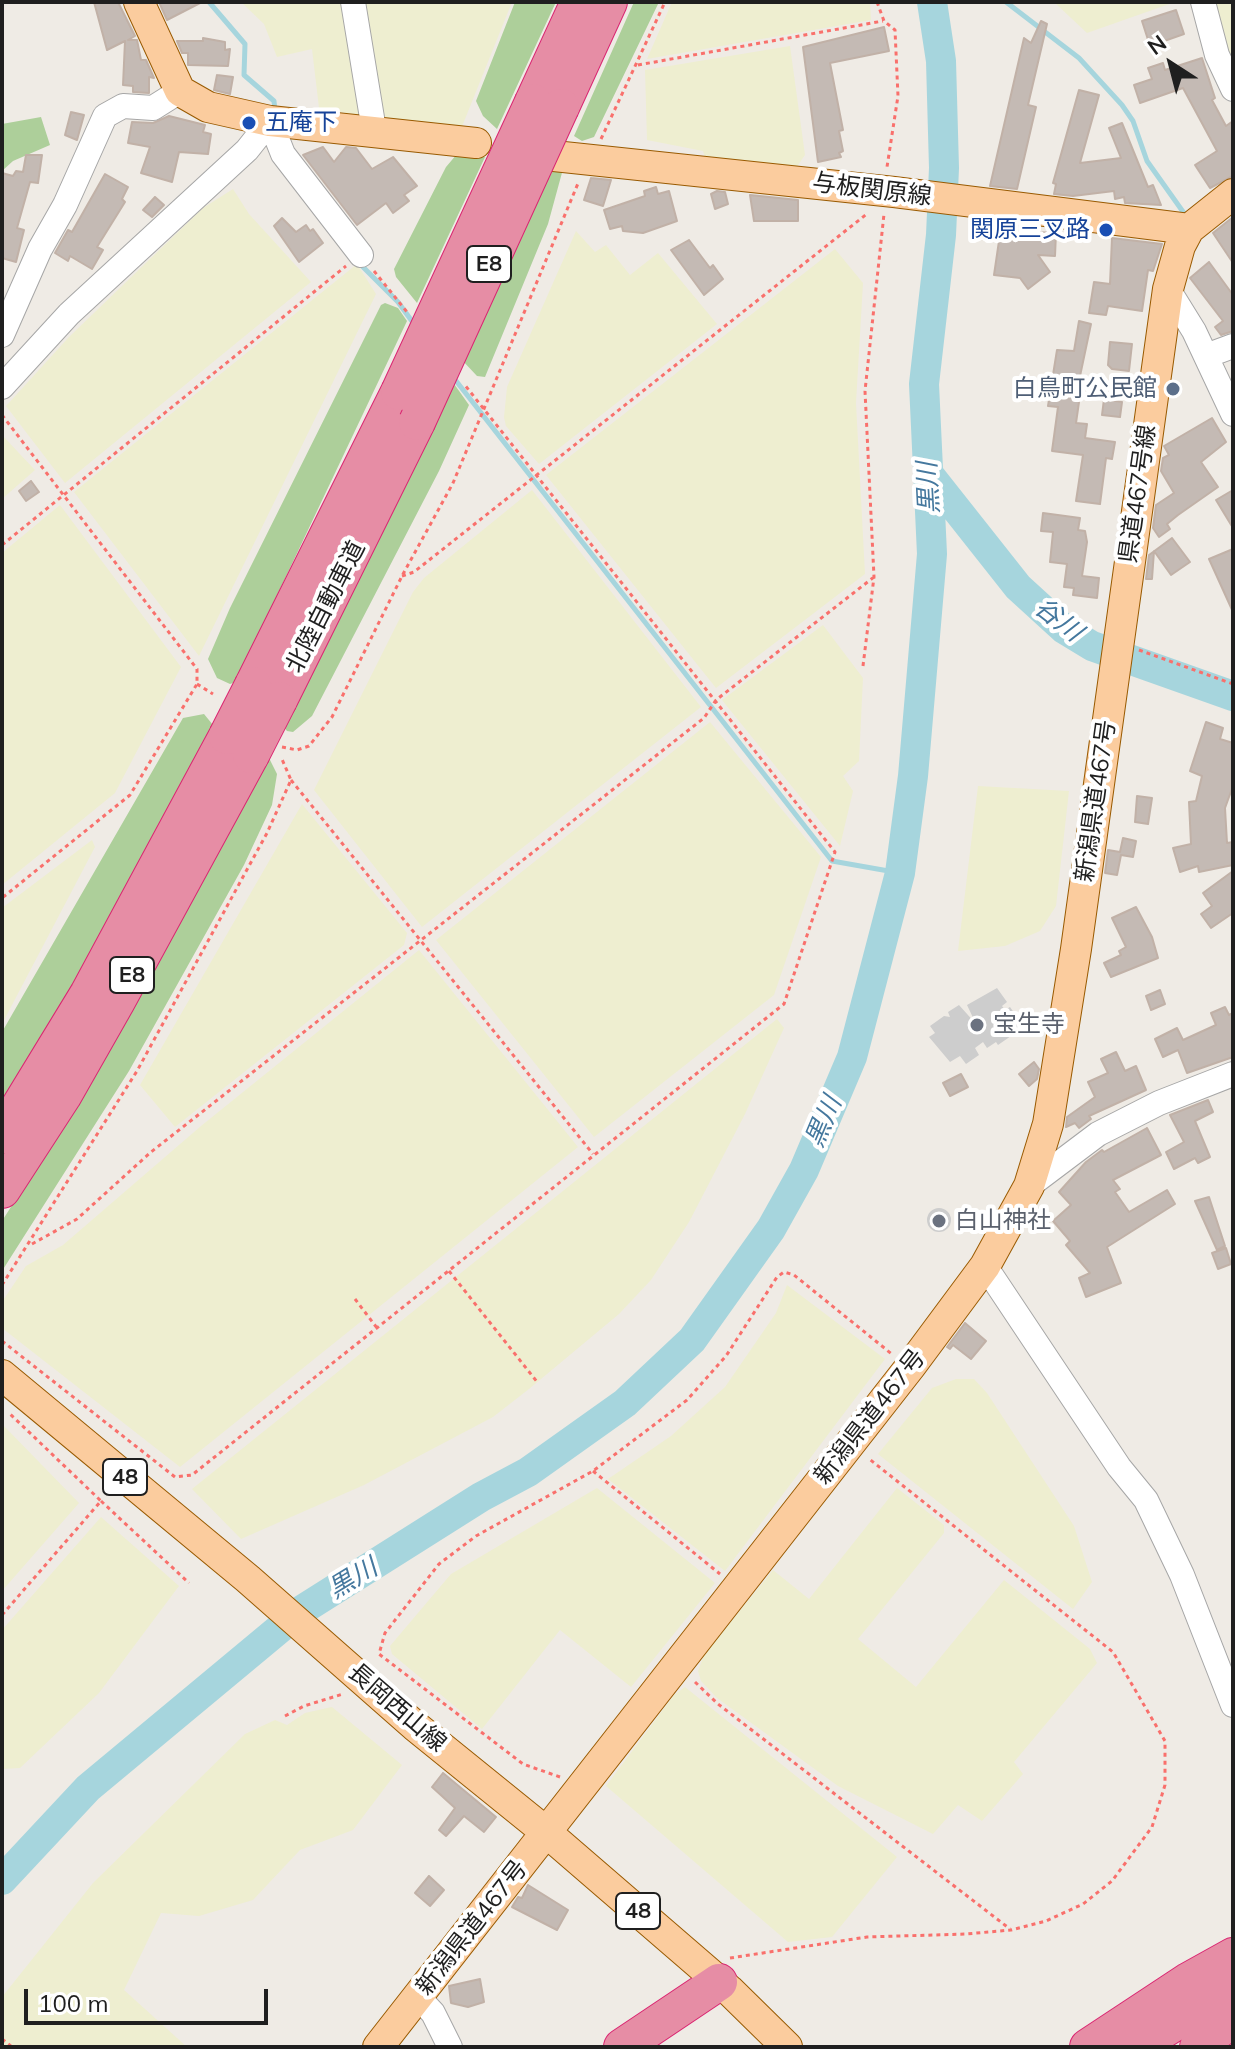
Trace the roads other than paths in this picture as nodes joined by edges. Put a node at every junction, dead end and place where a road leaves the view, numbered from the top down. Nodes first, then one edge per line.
1 (139, 2) edge
2 (353, 2) edge
3 (579, 2) edge
4 (609, 2) edge
5 (1203, 2) edge
6 (1233, 89) edge
7 (180, 91) junction
8 (547, 104) junction
9 (270, 121) junction
10 (374, 130) junction
11 (476, 143) dead end
12 (554, 156) dead end
13 (1233, 194) edge
14 (1189, 229) junction
15 (361, 255) road end
16 (1168, 289) junction
17 (2, 335) edge
18 (1233, 346) edge
19 (1206, 356) junction
20 (2, 387) edge
21 (1233, 414) edge
22 (1114, 675) joint
23 (239, 746) junction
24 (1233, 1074) edge
25 (2, 1135) edge
26 (1029, 1186) junction
27 (2, 1190) edge
28 (985, 1266) junction
29 (2, 1375) edge
30 (1233, 1705) edge
31 (546, 1832) junction
32 (1233, 1956) edge
33 (1188, 1981) junction
34 (720, 1982) junction
35 (1233, 1986) edge
36 (418, 1997) junction
37 (1233, 2018) edge
38 (378, 2047) edge
39 (450, 2047) edge
40 (622, 2047) edge
41 (777, 2047) edge
42 (787, 2047) edge
43 (1070, 2047) edge
44 (1088, 2047) edge
45 (1136, 2047) edge
46 (1198, 2047) edge

1 - 7 main road
2 - 10 street
3 - 8 highway, 北陸自動車道 / E8
4 - 8 highway, 北陸自動車道 / E8
5 - 6 street
7 - 9 main road
7 - 17 street
8 - 23 highway, 北陸自動車道 / E8, bridge
9 - 10 main road
9 - 15 street
9 - 20 street
10 - 11 main road
12 - 14 main road, 与板関原線
13 - 14 main road
14 - 16 main road, 県道467号線
16 - 19 street
16 - 22 main road, 県道467号線
18 - 19 street
19 - 21 street
22 - 26 main road, 新潟県道467号
23 - 25 highway, 北陸自動車道 / E8
23 - 27 highway, 北陸自動車道 / E8
24 - 26 street
26 - 28 main road, 新潟県道467号
28 - 30 street
28 - 31 main road, 新潟県道467号
29 - 31 main road, 長岡西山線 / 48
31 - 34 main road, 長岡西山線 / 48
31 - 36 main road, 新潟県道467号
32 - 33 highway
33 - 43 highway
33 - 44 highway
34 - 40 highway
34 - 41 main road, 48
34 - 42 main road, 長岡西山線 / 48
35 - 45 highway
36 - 38 main road, 新潟県道467号
36 - 39 street
37 - 46 highway

